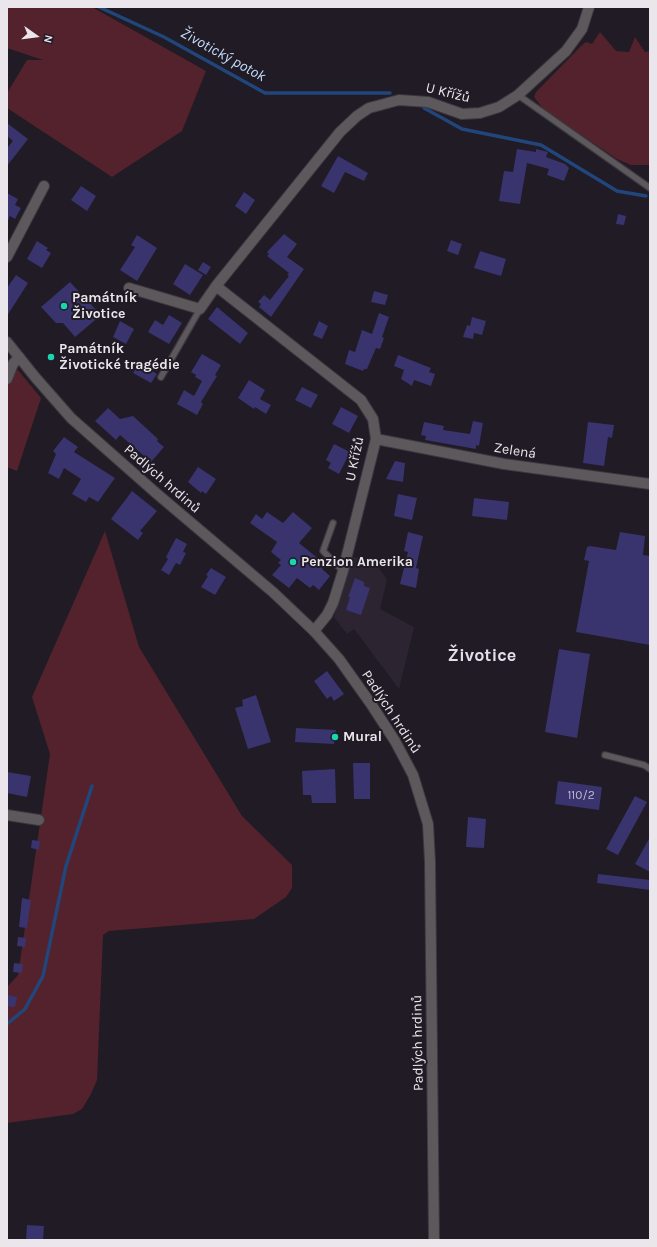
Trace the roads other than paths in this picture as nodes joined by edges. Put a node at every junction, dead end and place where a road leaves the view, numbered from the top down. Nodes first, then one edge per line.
1 (589, 7) edge
2 (518, 95) junction
3 (44, 186) dead end
4 (650, 188) edge
5 (7, 257) edge
6 (216, 286) junction
7 (129, 288) dead end
8 (200, 309) junction
9 (7, 342) edge
10 (19, 357) junction
11 (161, 377) dead end
12 (7, 379) edge
13 (376, 439) junction
14 (650, 484) edge
15 (333, 523) dead end
16 (342, 571) junction
17 (314, 631) junction
18 (605, 755) dead end
19 (650, 769) edge
20 (7, 815) edge
21 (39, 820) dead end
22 (434, 1240) edge

1 - 2 street, U Křížů
2 - 4 lane
2 - 6 street, U Křížů
3 - 5 street
6 - 8 street, U Křížů
6 - 13 street, U Křížů
7 - 8 street
8 - 11 lane
9 - 10 street, Padlých hrdinů
10 - 12 street
10 - 17 street, Padlých hrdinů
13 - 14 street, Zelená
13 - 16 street, U Křížů
15 - 16 lane
16 - 17 street, U Křížů
17 - 22 street, Padlých hrdinů
18 - 19 lane
20 - 21 street

